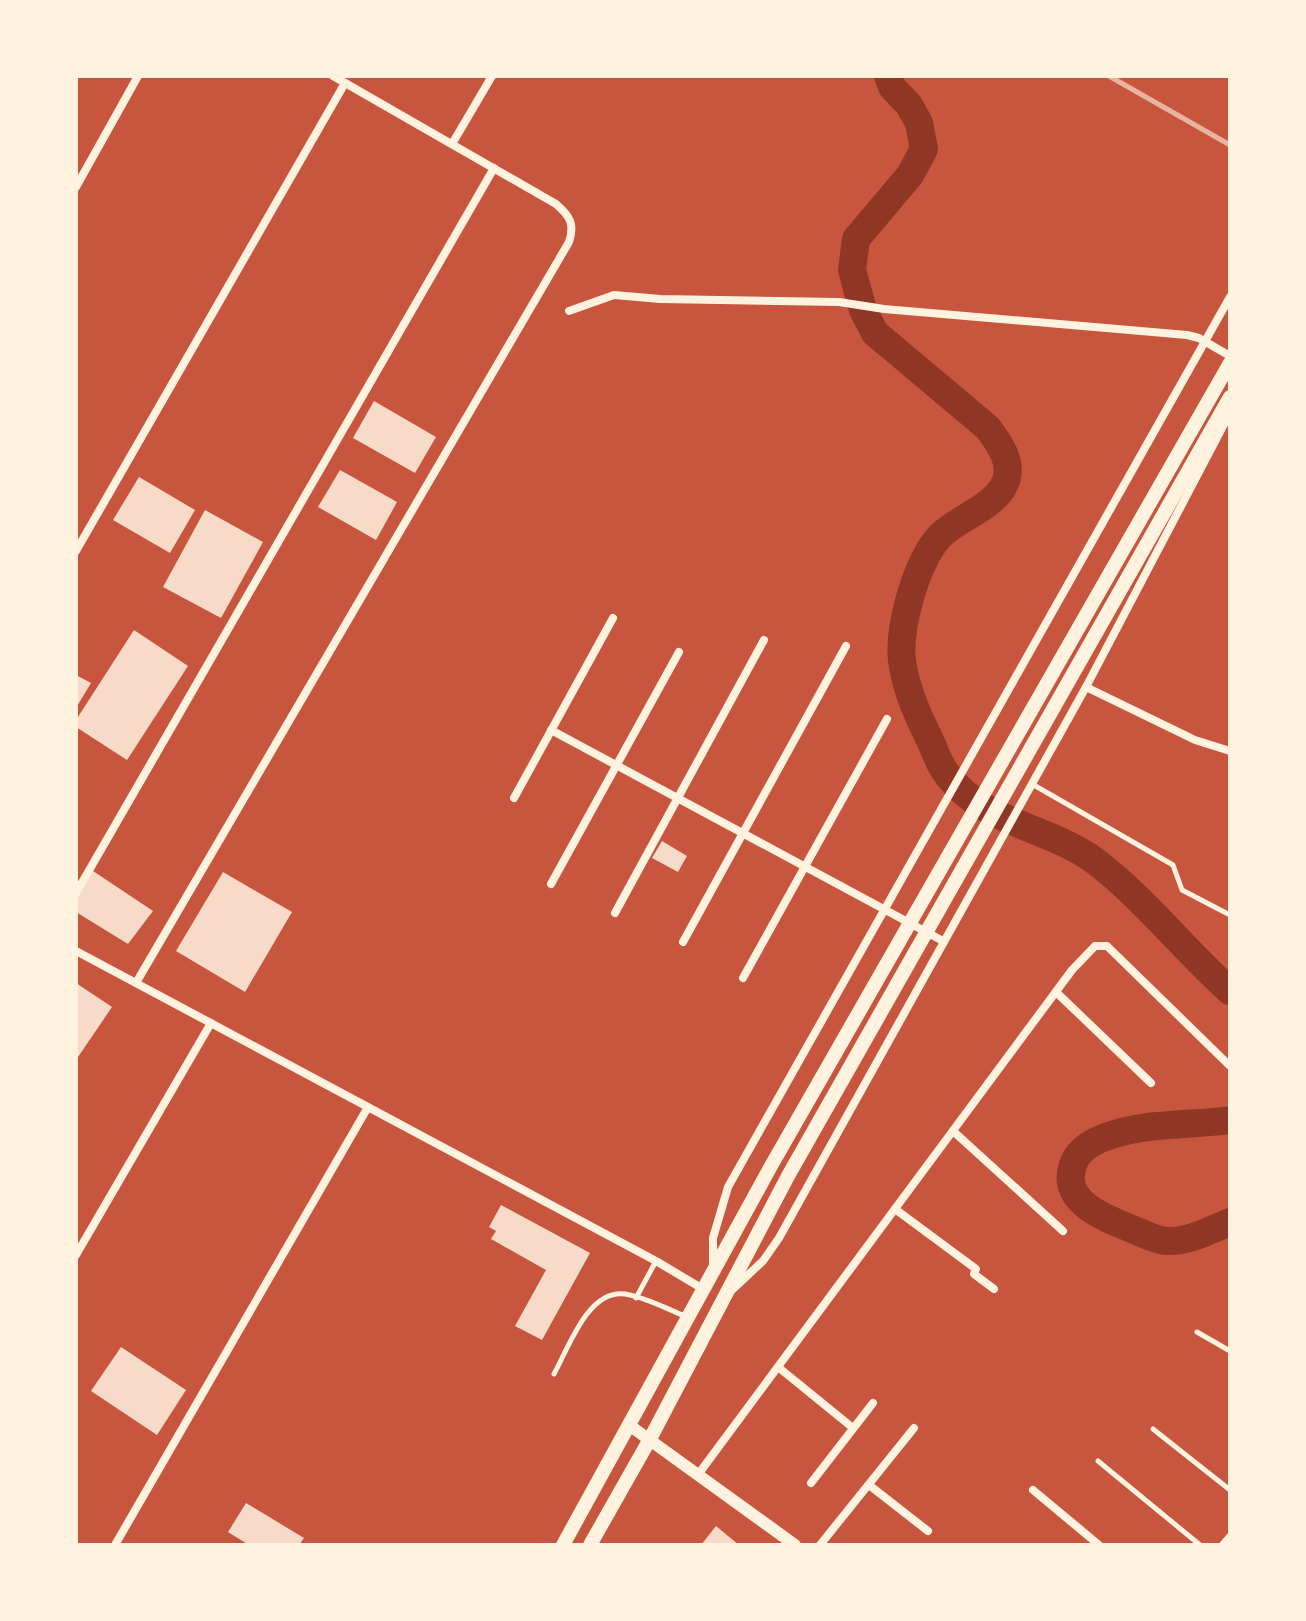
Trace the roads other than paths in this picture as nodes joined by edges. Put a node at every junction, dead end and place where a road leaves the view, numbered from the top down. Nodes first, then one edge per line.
1 (138, 76) edge
2 (333, 76) edge
3 (492, 76) edge
4 (345, 83) junction
5 (452, 144) junction
6 (494, 168) junction
7 (76, 187) edge
8 (1230, 297) edge
9 (569, 311) dead end
10 (1205, 342) junction
11 (1230, 356) edge
12 (1230, 363) edge
13 (1230, 397) edge
14 (1230, 413) edge
15 (76, 551) edge
16 (613, 618) dead end
17 (764, 640) dead end
18 (846, 646) dead end
19 (679, 652) dead end
20 (1086, 687) junction
21 (887, 719) dead end
22 (551, 730) junction
23 (1230, 751) edge
24 (616, 765) junction
25 (1029, 787) junction
26 (514, 798) dead end
27 (679, 799) junction
28 (743, 834) junction
29 (805, 867) junction
30 (551, 884) dead end
31 (76, 893) edge
32 (884, 910) junction
33 (615, 913) dead end
34 (1230, 915) edge
35 (943, 941) junction
36 (683, 942) dead end
37 (76, 951) edge
38 (743, 978) dead end
39 (136, 983) junction
40 (1056, 992) junction
41 (211, 1023) junction
42 (1230, 1066) edge
43 (1151, 1083) dead end
44 (368, 1107) junction
45 (953, 1131) junction
46 (895, 1209) junction
47 (1063, 1231) dead end
48 (76, 1255) edge
49 (656, 1261) junction
50 (713, 1273) junction
51 (703, 1289) junction
52 (994, 1289) dead end
53 (636, 1298) junction
54 (723, 1298) junction
55 (688, 1317) junction
56 (1197, 1332) dead end
57 (1230, 1351) edge
58 (778, 1367) junction
59 (554, 1374) dead end
60 (873, 1403) dead end
61 (629, 1425) junction
62 (853, 1428) junction
63 (914, 1428) dead end
64 (1153, 1429) dead end
65 (650, 1439) junction
66 (1098, 1461) dead end
67 (697, 1476) junction
68 (811, 1483) dead end
69 (869, 1485) junction
70 (1033, 1490) dead end
71 (1230, 1490) edge
72 (928, 1531) dead end
73 (1230, 1537) edge
74 (115, 1545) edge
75 (563, 1545) edge
76 (590, 1545) edge
77 (795, 1545) edge
78 (820, 1545) edge
79 (1099, 1545) edge
80 (1200, 1545) edge
81 (1223, 1545) edge

1 - 7 street
2 - 4 street
3 - 5 street
4 - 5 street
4 - 15 street
5 - 6 street
6 - 31 street
6 - 39 street
8 - 10 street
9 - 10 street
10 - 11 street
10 - 32 street
12 - 50 main road
13 - 54 main road
14 - 20 street
16 - 22 street
17 - 27 street
18 - 28 street
19 - 24 street
20 - 23 street
20 - 25 street
21 - 29 street
22 - 24 street
22 - 26 street
24 - 27 street
24 - 30 street
25 - 34 lane
25 - 35 street
27 - 28 street
27 - 33 street
28 - 29 street
28 - 36 street
29 - 32 street
29 - 38 street
32 - 35 street
32 - 50 street
35 - 54 street
37 - 39 street
39 - 41 street
40 - 42 street
40 - 43 street
40 - 45 street
41 - 44 street
41 - 48 street
44 - 49 street
44 - 74 street
45 - 46 street
45 - 47 street
46 - 52 street
46 - 58 street
49 - 51 street
49 - 53 lane
50 - 51 main road
51 - 55 main road
53 - 55 lane
53 - 59 lane
54 - 65 main road
55 - 61 main road
56 - 57 lane
58 - 62 street
58 - 67 street
60 - 62 street
61 - 65 street
61 - 75 main road
62 - 68 street
63 - 69 street
64 - 71 lane
65 - 67 street
65 - 76 main road
66 - 80 lane
67 - 77 street
69 - 72 street
69 - 78 street
70 - 79 street
73 - 81 street

